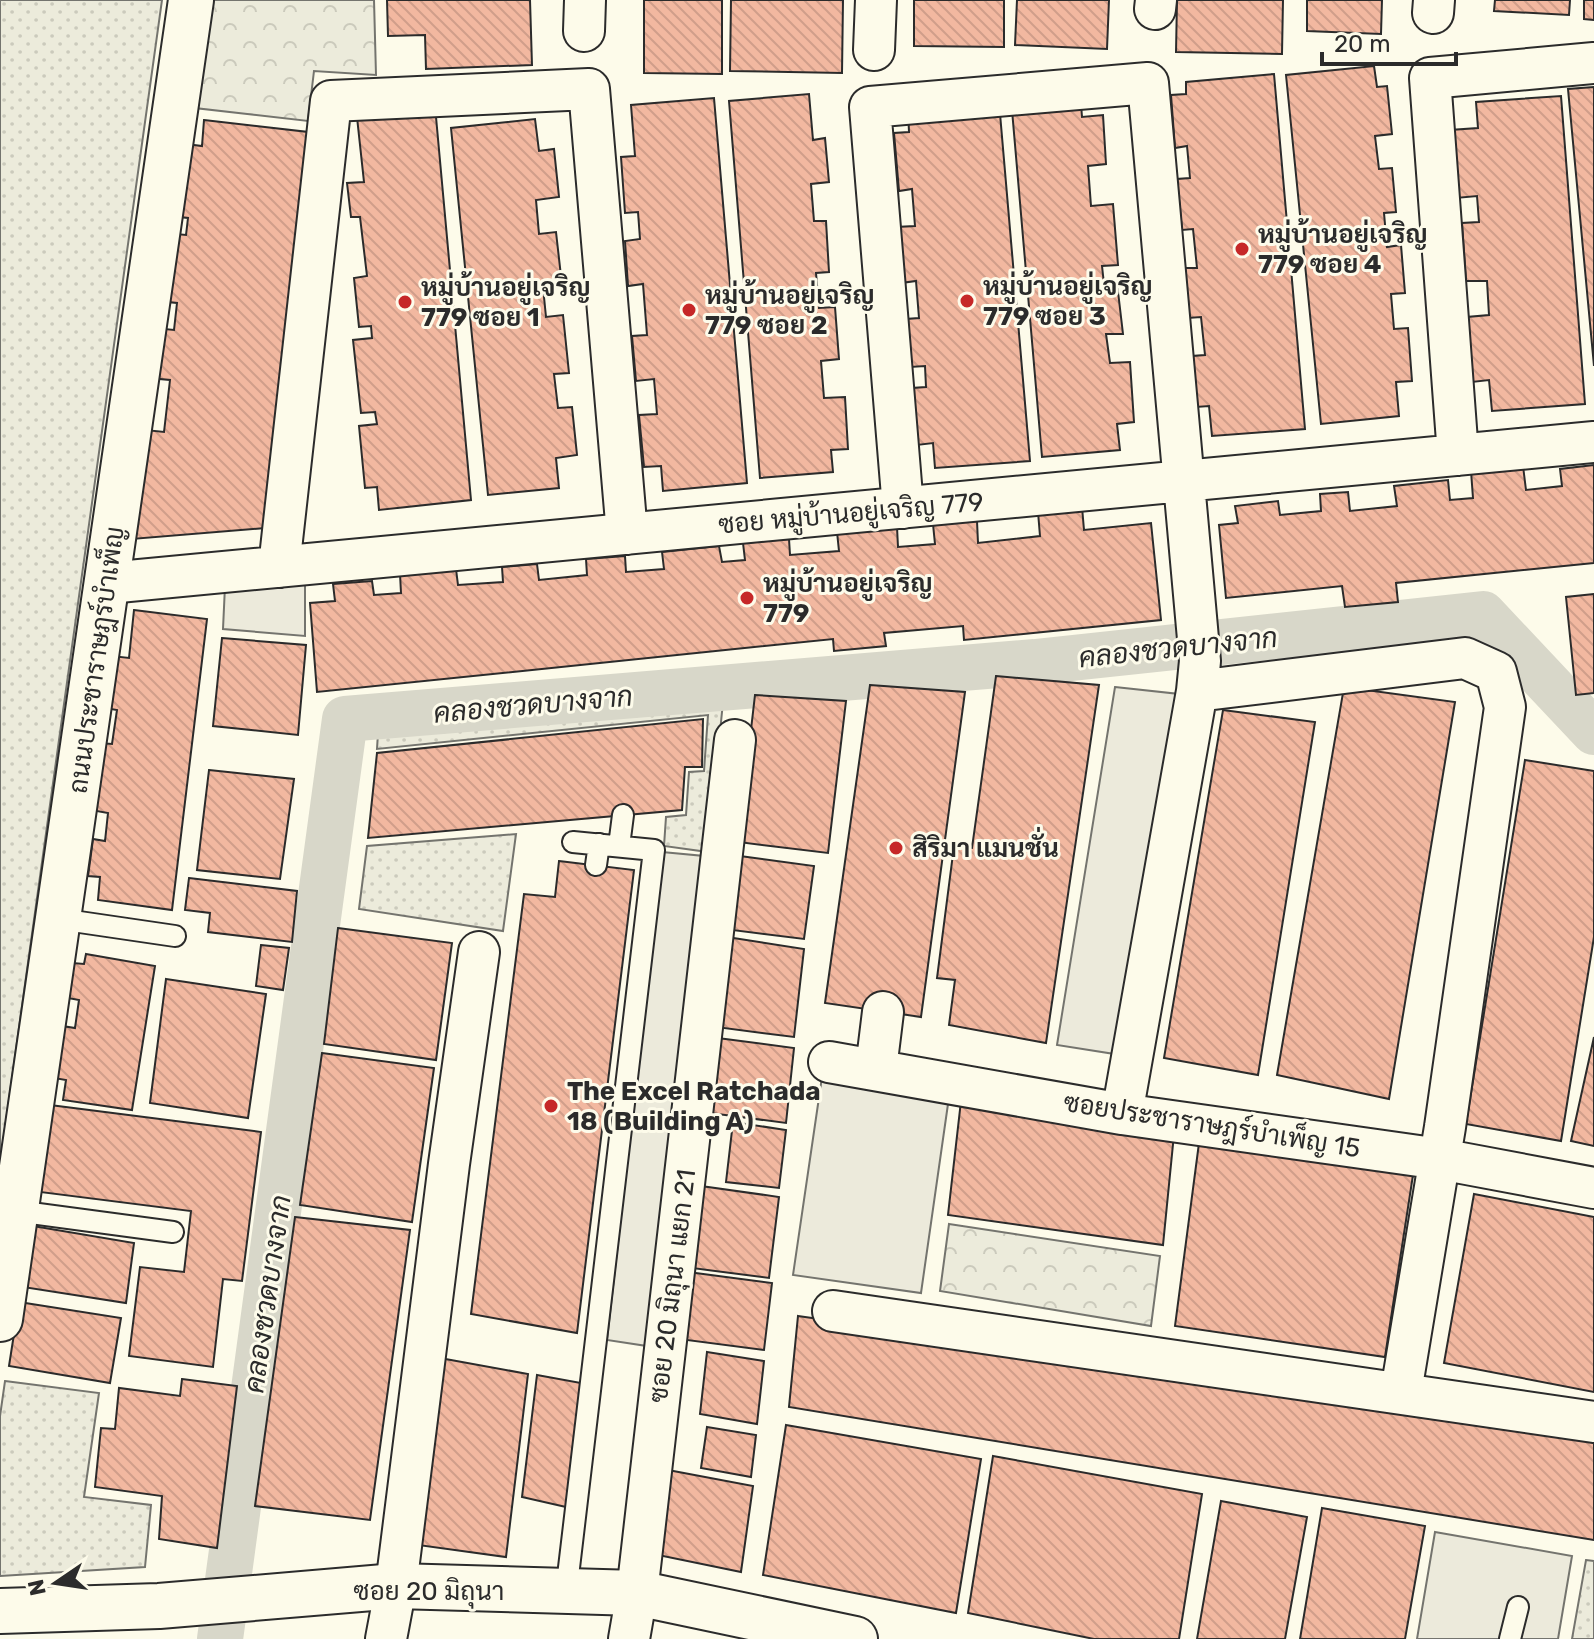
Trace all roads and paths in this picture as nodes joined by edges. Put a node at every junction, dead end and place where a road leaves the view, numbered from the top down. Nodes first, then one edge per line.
1 (191, 0) edge
2 (876, 0) edge
3 (874, 50) dead end
4 (1594, 63) edge
5 (1594, 442) edge
6 (1458, 455) junction
7 (1184, 481) junction
8 (903, 508) junction
9 (627, 534) junction
10 (279, 567) junction
11 (108, 583) junction
12 (1198, 661) junction
13 (735, 740) dead end
14 (623, 815) dead end
15 (573, 842) dead end
16 (609, 845) junction
17 (596, 865) dead end
18 (59, 919) junction
19 (175, 936) dead end
20 (479, 952) dead end
21 (883, 1012) dead end
22 (829, 1062) dead end
23 (876, 1069) junction
24 (1122, 1114) junction
25 (1440, 1159) junction
26 (1594, 1188) edge
27 (16, 1211) junction
28 (173, 1232) dead end
29 (833, 1311) dead end
30 (0, 1319) edge
31 (1401, 1392) junction
32 (1594, 1422) edge
33 (396, 1586) junction
34 (566, 1593) junction
35 (637, 1593) junction
36 (1518, 1607) dead end
37 (0, 1611) edge
38 (386, 1639) edge
39 (629, 1639) edge
40 (855, 1639) edge
41 (1510, 1639) edge

1 - 11 street, ถนนประชาราษฎร์บำเพ็ญ
2 - 3 street
4 - 6 street
5 - 6 street, ซอย หมู่บ้านอยู่เจริญ 779
6 - 7 street, ซอย หมู่บ้านอยู่เจริญ 779
7 - 8 street, ซอย หมู่บ้านอยู่เจริญ 779
7 - 8 street
7 - 12 street
8 - 9 street, ซอย หมู่บ้านอยู่เจริญ 779
9 - 10 street, ซอย หมู่บ้านอยู่เจริญ 779
9 - 10 street
10 - 11 street, ซอย หมู่บ้านอยู่เจริญ 779
11 - 18 street, ถนนประชาราษฎร์บำเพ็ญ
12 - 24 street
12 - 25 street
13 - 35 street, ซอย 20 มิถุนา แยก 21
14 - 16 lane
15 - 16 lane
16 - 17 lane
16 - 34 lane
18 - 19 lane
18 - 27 street, ถนนประชาราษฎร์บำเพ็ญ
20 - 33 street
21 - 23 street
22 - 23 street, ซอยประชาราษฎร์บำเพ็ญ 15
23 - 24 street, ซอยประชาราษฎร์บำเพ็ญ 15
24 - 25 street, ซอยประชาราษฎร์บำเพ็ญ 15
25 - 26 street, ซอยประชาราษฎร์บำเพ็ญ 15
25 - 31 street
27 - 28 lane
27 - 30 street, ถนนประชาราษฎร์บำเพ็ญ
29 - 31 street
31 - 32 street
33 - 34 street, ซอย 20 มิถุนา
33 - 37 street, ซอย 20 มิถุนา
33 - 38 street
34 - 35 street, ซอย 20 มิถุนา
35 - 39 street, ซอย 20 มิถุนา แยก 21
35 - 40 street, ซอย 20 มิถุนา
36 - 41 lane

